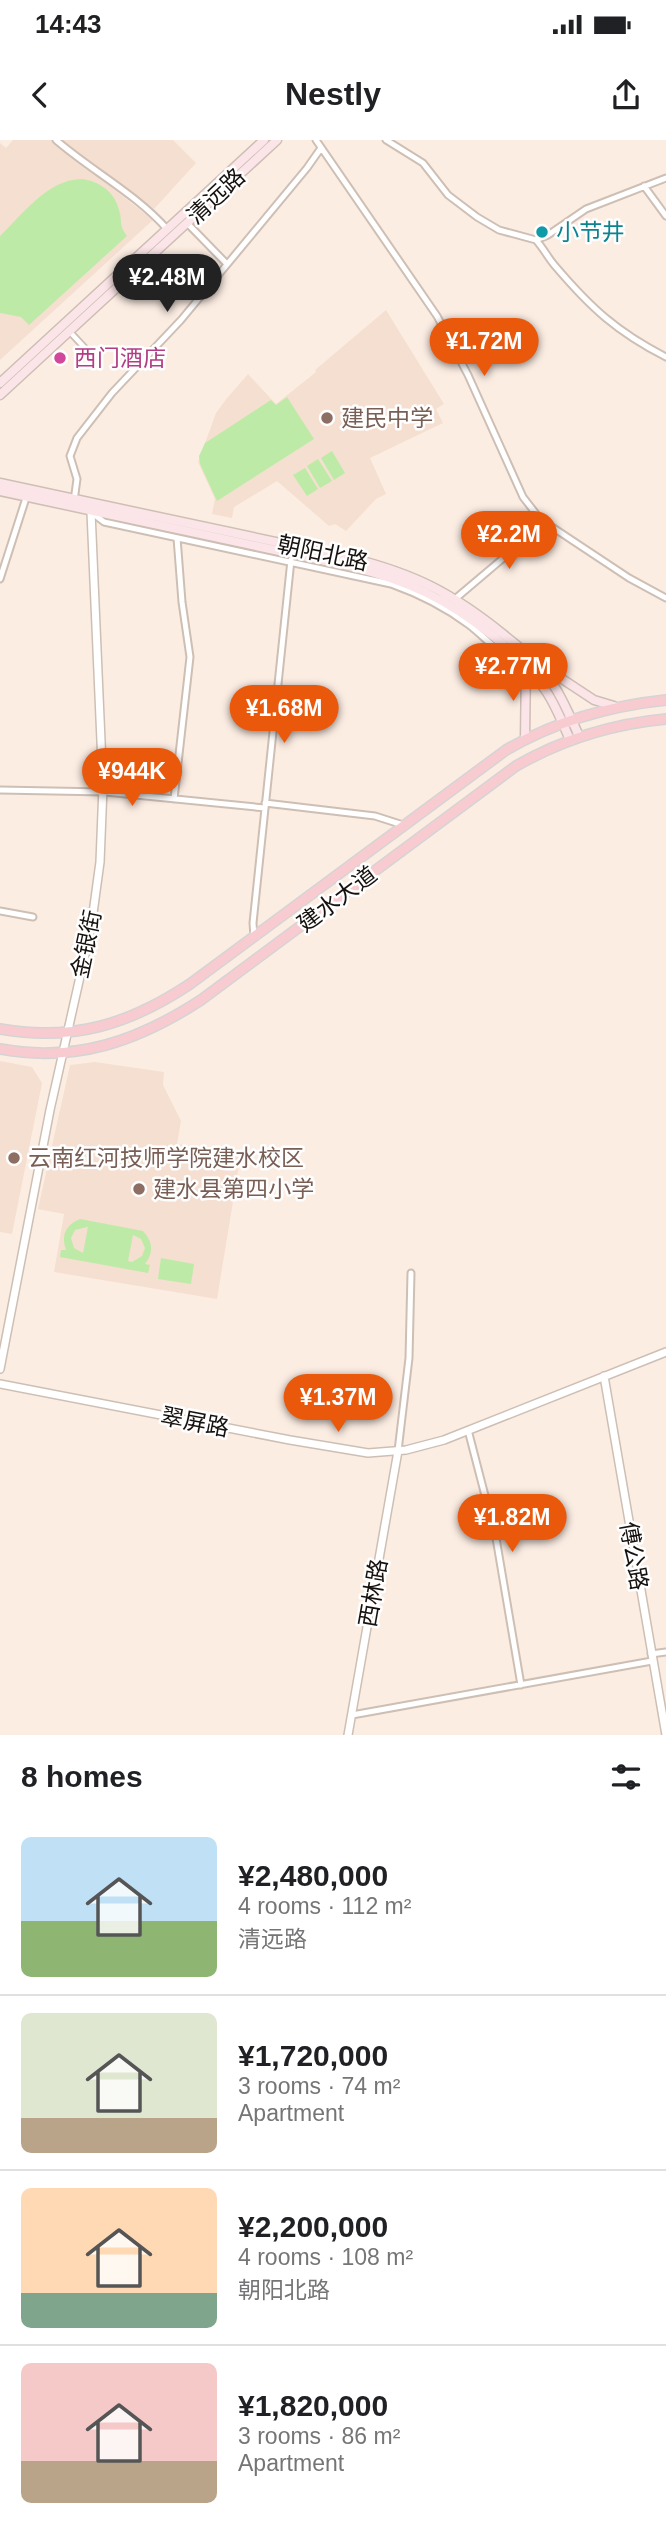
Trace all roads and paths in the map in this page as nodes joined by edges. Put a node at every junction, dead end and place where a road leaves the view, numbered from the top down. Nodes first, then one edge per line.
1 (57, 140) edge
2 (264, 140) edge
3 (277, 140) edge
4 (316, 140) edge
5 (386, 140) edge
6 (321, 148) junction
7 (666, 177) edge
8 (644, 186) junction
9 (666, 216) edge
10 (187, 223) junction
11 (167, 229) junction
12 (536, 240) junction
13 (226, 263) junction
14 (69, 331) junction
15 (84, 347) dead end
16 (666, 357) edge
17 (0, 383) edge
18 (0, 395) edge
19 (0, 483) edge
20 (0, 491) edge
21 (26, 498) junction
22 (74, 500) junction
23 (91, 512) junction
24 (546, 522) junction
25 (177, 538) junction
26 (291, 558) junction
27 (0, 579) edge
28 (456, 598) junction
29 (666, 598) edge
30 (537, 662) junction
31 (526, 666) junction
32 (666, 700) edge
33 (614, 706) junction
34 (666, 719) edge
35 (567, 721) junction
36 (575, 738) junction
37 (526, 739) junction
38 (0, 790) edge
39 (103, 792) junction
40 (174, 799) junction
41 (265, 806) junction
42 (403, 825) junction
43 (0, 911) edge
44 (33, 917) dead end
45 (254, 937) junction
46 (0, 1029) edge
47 (67, 1033) junction
48 (0, 1049) edge
49 (63, 1053) junction
50 (411, 1273) dead end
51 (666, 1352) edge
52 (0, 1369) edge
53 (604, 1376) junction
54 (0, 1384) edge
55 (468, 1430) junction
56 (398, 1451) junction
57 (666, 1652) edge
58 (652, 1657) junction
59 (521, 1685) junction
60 (352, 1715) junction
61 (348, 1735) edge
62 (666, 1735) edge

1 - 11 street
2 - 11 main road, 清远路
3 - 10 main road, 清远路
4 - 6 street
5 - 12 street
6 - 13 street
6 - 24 street
7 - 8 street
8 - 9 street
8 - 12 street
10 - 13 street
10 - 14 main road, 清远路
11 - 17 main road, 清远路
12 - 16 street
13 - 22 street
14 - 15 street
14 - 18 main road, 清远路
19 - 22 main road, 朝阳北路
20 - 21 main road, 朝阳北路
21 - 23 main road, 朝阳北路
21 - 27 street
22 - 28 main road, 朝阳北路
23 - 25 street
23 - 26 main road, 朝阳北路
23 - 39 street, 金银街
24 - 28 street
24 - 29 street
25 - 26 street
25 - 40 street
26 - 31 main road, 朝阳北路
26 - 41 street
28 - 30 main road, 朝阳北路
30 - 33 main road
30 - 35 main road, 朝阳北路
31 - 35 main road, 朝阳北路
31 - 37 main road
32 - 33 main road, 建水大道
33 - 35 main road, 建水大道
34 - 36 main road, 建水大道
35 - 36 main road, 朝阳北路
35 - 37 main road, 建水大道
36 - 49 main road, 建水大道
37 - 42 main road, 建水大道
38 - 39 street
39 - 40 street
39 - 47 street, 金银街
40 - 41 street
41 - 42 street
41 - 45 street
42 - 45 main road, 建水大道
43 - 44 street
45 - 47 main road, 建水大道
46 - 47 main road, 建水大道
47 - 49 street, 金银街
48 - 49 main road, 建水大道
49 - 52 street, 金银街
50 - 56 street
51 - 53 street, 翠屏路
53 - 55 street, 翠屏路
53 - 58 street, 傅公路
54 - 56 street, 翠屏路
55 - 56 street, 翠屏路
55 - 59 street
56 - 60 street, 西林路
57 - 58 street
58 - 59 street
58 - 62 street, 傅公路
59 - 60 street
60 - 61 street, 西林路

